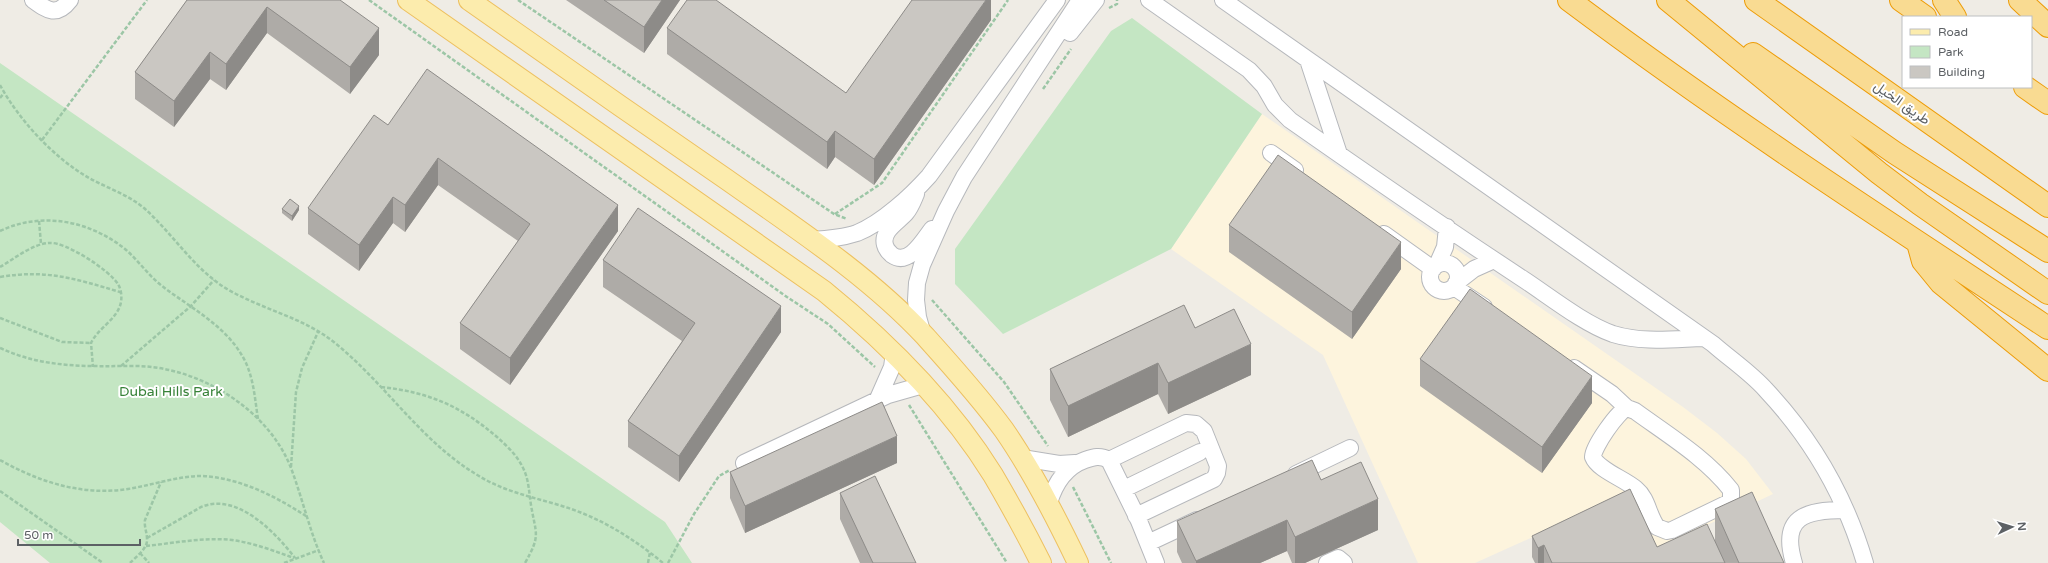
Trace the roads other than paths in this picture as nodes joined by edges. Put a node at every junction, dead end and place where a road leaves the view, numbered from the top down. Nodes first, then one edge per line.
1 (33, 0) edge
2 (70, 0) edge
3 (408, 0) edge
4 (469, 0) edge
5 (1057, 0) edge
6 (1080, 0) edge
7 (1096, 0) edge
8 (1149, 0) edge
9 (1223, 0) edge
10 (1569, 0) edge
11 (1756, 0) edge
12 (1901, 0) edge
13 (1944, 0) edge
14 (2020, 0) edge
15 (2039, 0) edge
16 (1671, 3) edge
17 (2048, 6) edge
18 (1924, 16) edge
19 (1954, 16) edge
20 (2048, 26) edge
21 (1308, 60) junction
22 (1037, 66) junction
23 (2026, 88) edge
24 (2048, 103) edge
25 (1271, 152) dead end
26 (1339, 154) junction
27 (1310, 180) edge
28 (917, 190) junction
29 (2048, 206) edge
30 (946, 211) junction
31 (1375, 227) edge
32 (1447, 227) junction
33 (811, 240) junction
34 (1918, 243) junction
35 (2048, 251) edge
36 (1494, 260) junction
37 (1435, 267) junction
38 (1455, 285) junction
39 (2048, 293) edge
40 (1493, 314) edge
41 (2048, 328) edge
42 (924, 335) junction
43 (1703, 338) junction
44 (894, 353) junction
45 (1560, 358) edge
46 (2048, 370) edge
47 (923, 385) junction
48 (877, 401) junction
49 (1627, 408) junction
50 (1350, 448) dead end
51 (1200, 452) dead end
52 (1022, 458) junction
53 (1109, 460) junction
54 (744, 463) road end
55 (1070, 468) junction
56 (1285, 479) edge
57 (1124, 489) junction
58 (1049, 504) junction
59 (1845, 510) junction
60 (1213, 513) edge
61 (1136, 516) junction
62 (1148, 543) junction
63 (1041, 563) edge
64 (1078, 563) edge
65 (1156, 563) edge
66 (1326, 563) edge
67 (1344, 563) edge
68 (1794, 563) edge
69 (1864, 563) edge

1 - 2 street
3 - 44 main road
4 - 33 main road
5 - 28 street
6 - 22 street
7 - 22 street
8 - 26 street
9 - 21 street
10 - 34 highway
11 - 29 highway, طريق الخيل
12 - 18 highway
13 - 19 highway
14 - 20 highway
15 - 17 highway
16 - 35 highway
16 - 39 highway
21 - 26 street
21 - 43 street
22 - 30 street
23 - 24 highway
25 - 27 street
26 - 32 street
28 - 30 street
28 - 33 street
30 - 42 street
31 - 37 street
32 - 36 street
32 - 37 street
33 - 42 main road
34 - 41 highway
34 - 46 highway
36 - 38 street
36 - 43 street
37 - 38 street
37 - 38 street
38 - 40 street
42 - 52 main road
43 - 59 street
44 - 47 main road
44 - 48 street
45 - 49 street
47 - 48 street
47 - 63 main road
48 - 54 street
49 - 49 street
50 - 56 street
51 - 57 street
52 - 55 street
52 - 58 main road
53 - 55 street
53 - 57 street
53 - 61 street
55 - 58 street
57 - 61 street
58 - 64 main road
59 - 68 street
59 - 69 street
60 - 62 street
61 - 62 street
62 - 65 street
66 - 67 street

